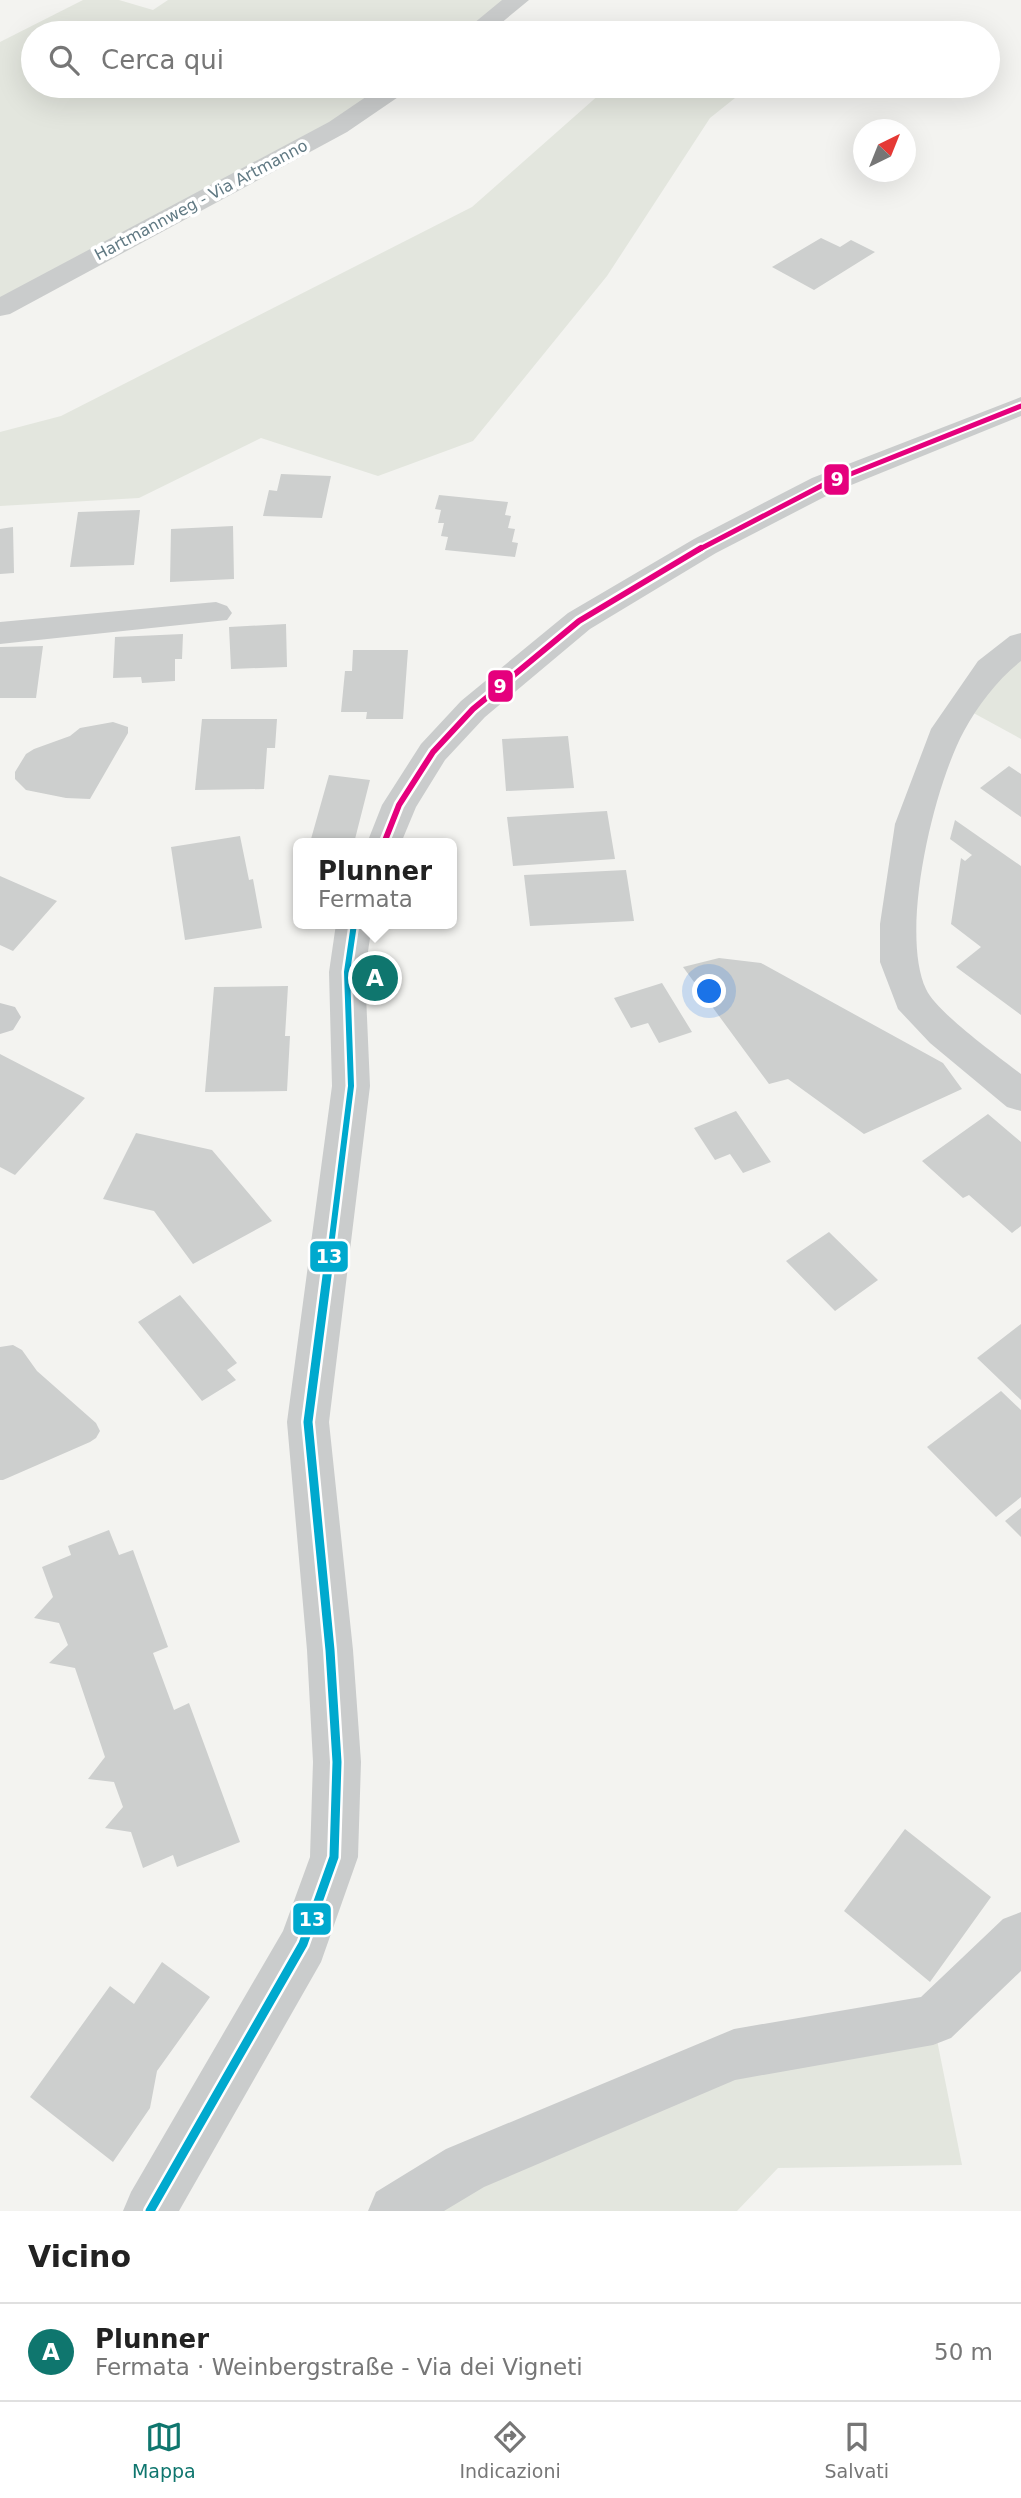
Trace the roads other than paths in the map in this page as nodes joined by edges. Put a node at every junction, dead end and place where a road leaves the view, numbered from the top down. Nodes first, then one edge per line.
1 (517, 0) edge
2 (490, 21) edge
3 (380, 98) edge
4 (0, 308) edge
5 (1021, 406) edge
6 (216, 613) dead end
7 (0, 633) edge
8 (1021, 644) edge
9 (386, 838) edge
10 (353, 929) edge
11 (1021, 1096) edge
12 (1021, 1937) edge
13 (150, 2211) edge
14 (395, 2211) edge

1 - 2 street
3 - 4 street, Hartmannweg - Via Artmanno
5 - 9 street
6 - 7 street
8 - 11 street
10 - 13 street
12 - 14 street

